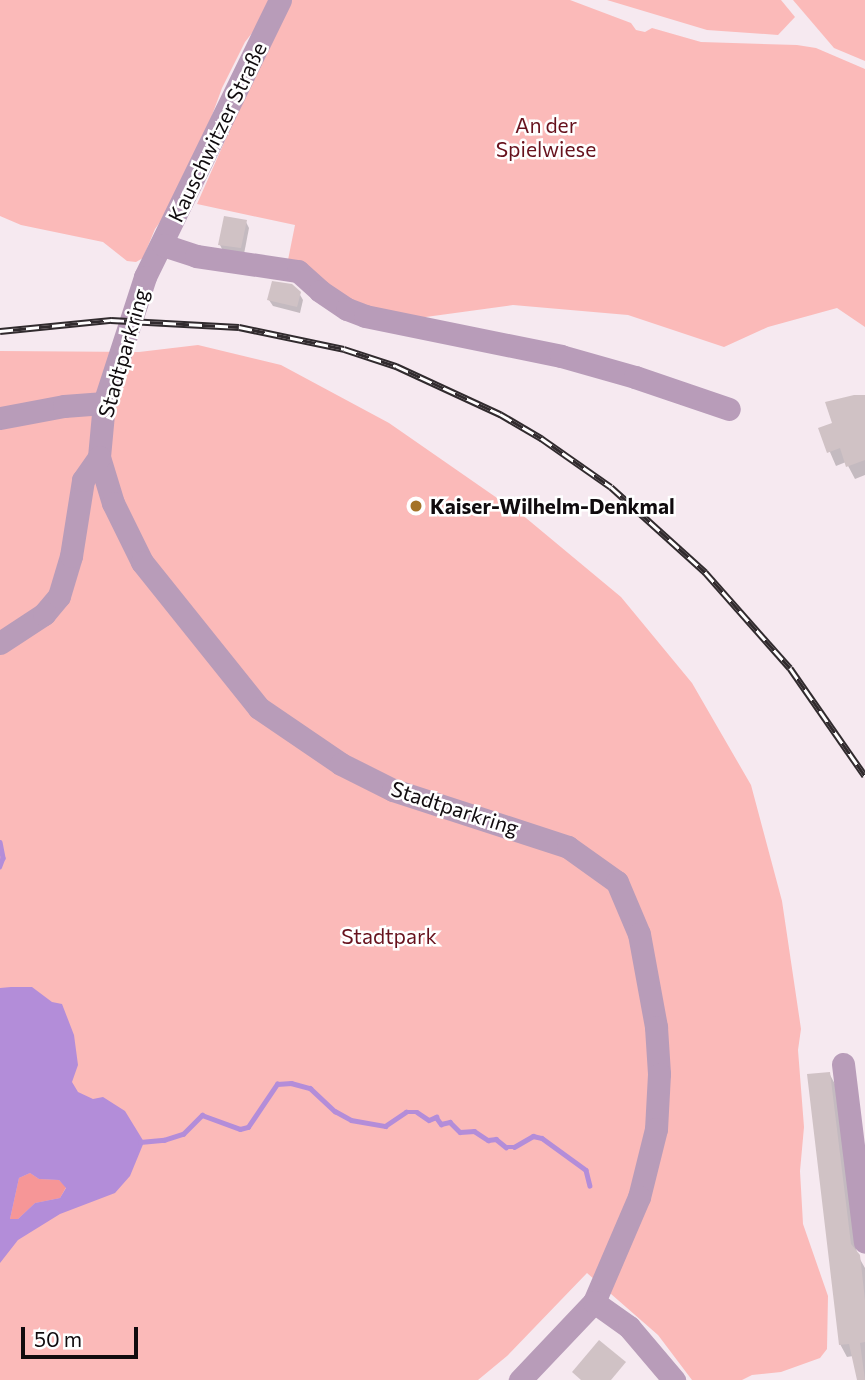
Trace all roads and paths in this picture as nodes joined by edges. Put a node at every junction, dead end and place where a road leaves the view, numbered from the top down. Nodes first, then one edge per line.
1 (280, 0) edge
2 (158, 254) junction
3 (104, 403) junction
4 (729, 409) dead end
5 (0, 418) edge
6 (99, 457) junction
7 (0, 643) edge
8 (843, 1064) dead end
9 (865, 1242) edge
10 (594, 1302) junction
11 (520, 1380) edge
12 (674, 1380) edge

1 - 2 street, Kauschwitzer Straße
2 - 3 street, Stadtparkring
2 - 4 street
3 - 5 street
3 - 6 street, Stadtparkring
6 - 7 street
6 - 10 street, Stadtparkring
8 - 9 street
10 - 11 street, Stadtparkring
10 - 12 street

